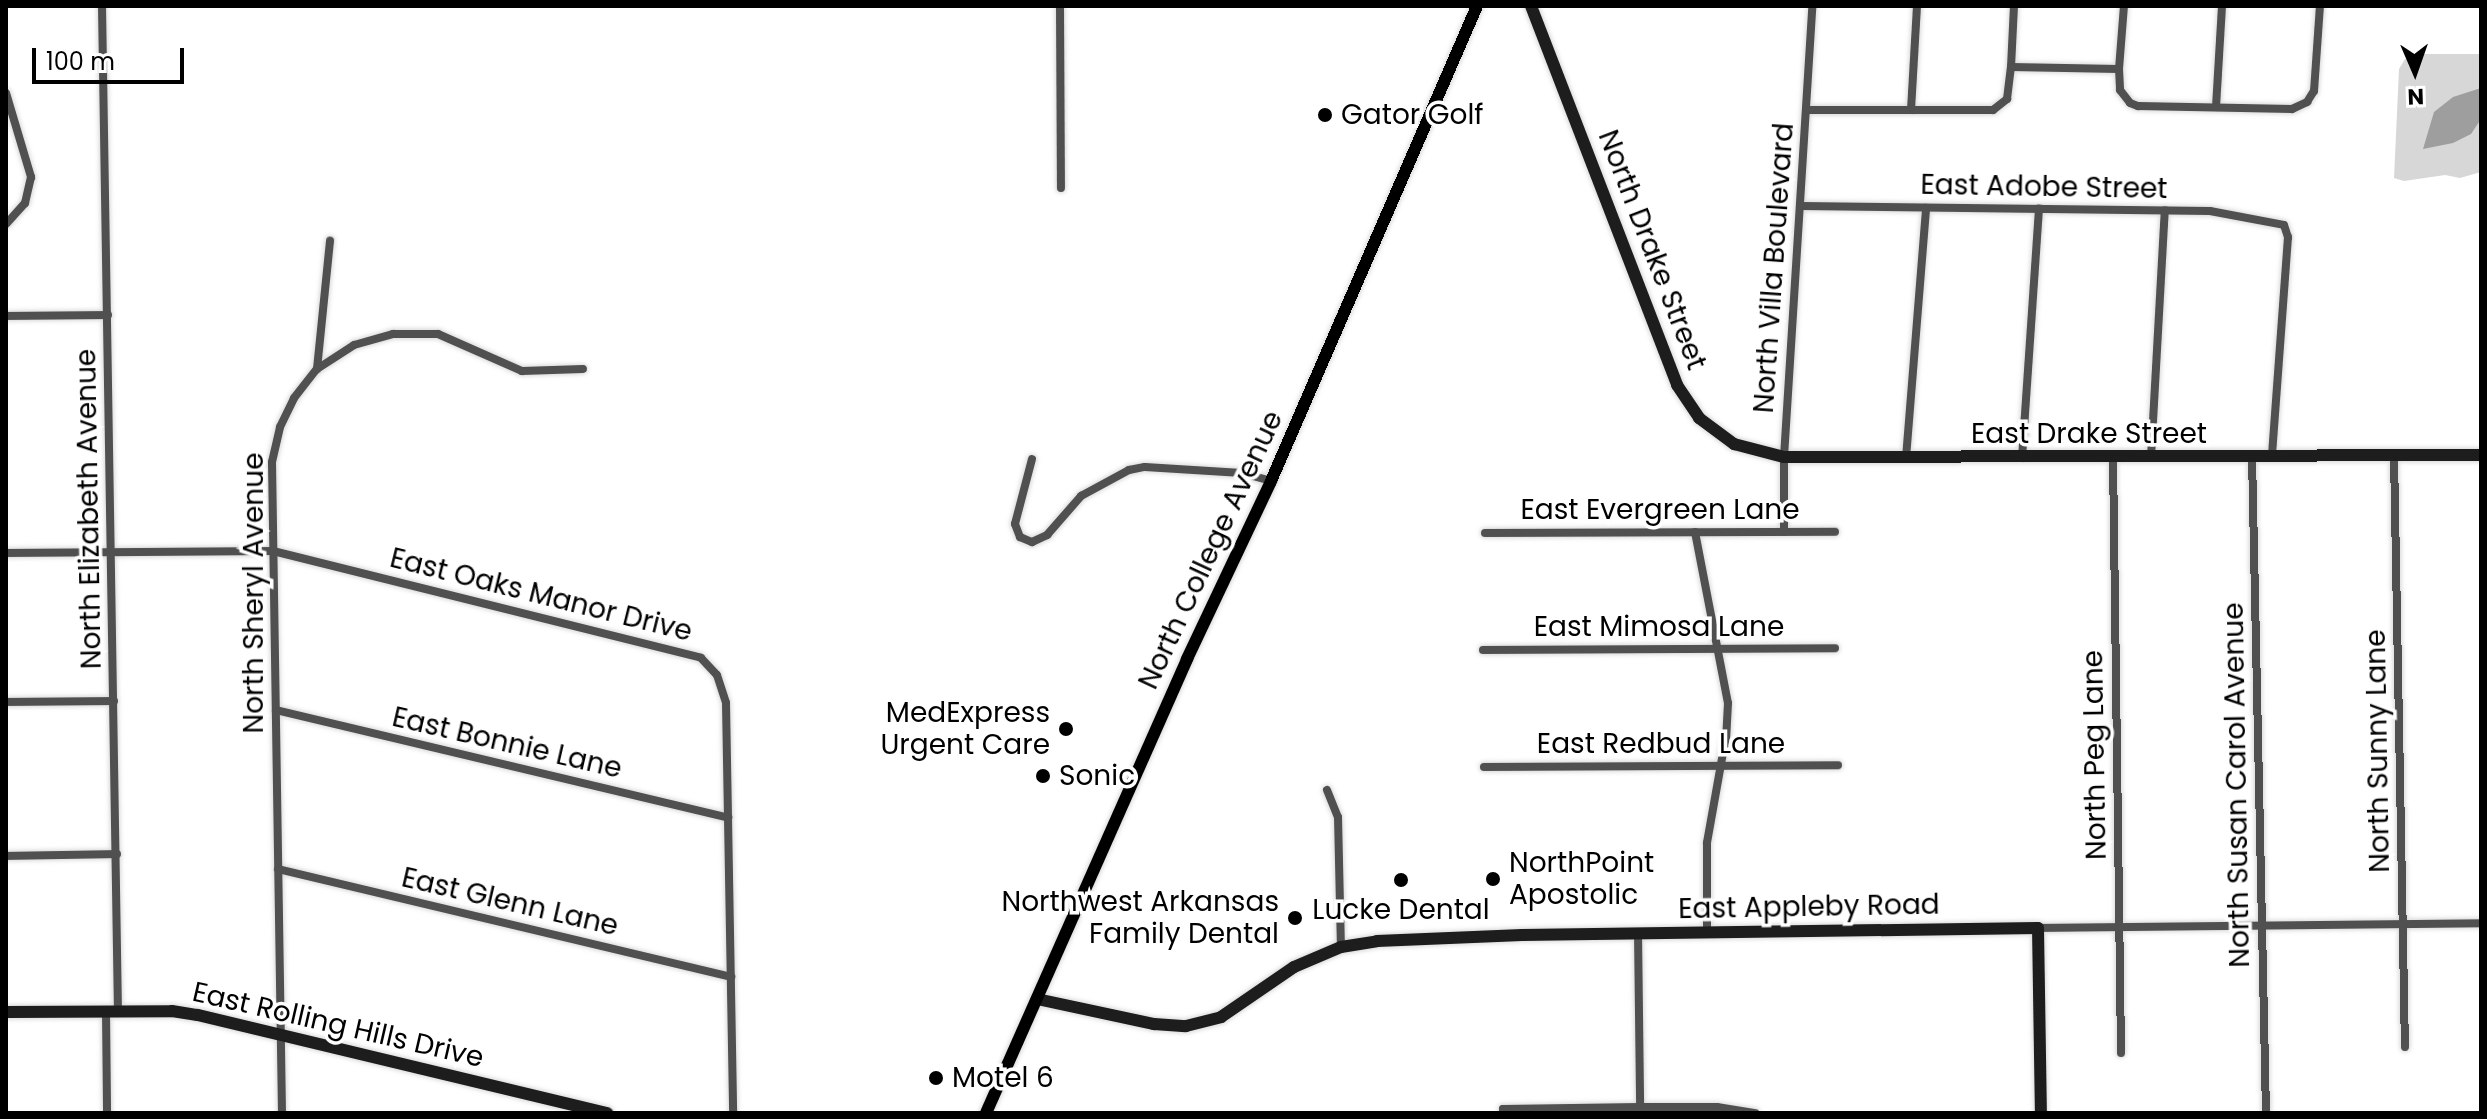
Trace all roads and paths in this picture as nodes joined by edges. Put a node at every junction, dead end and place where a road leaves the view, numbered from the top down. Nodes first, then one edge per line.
1 (102, 6) edge
2 (1060, 6) edge
3 (1477, 6) edge
4 (1531, 6) edge
5 (1812, 6) edge
6 (1917, 6) edge
7 (2014, 6) edge
8 (2124, 6) edge
9 (2222, 6) edge
10 (2320, 6) edge
11 (2011, 67) junction
12 (2119, 69) junction
13 (6, 93) edge
14 (2216, 107) junction
15 (1807, 110) junction
16 (1911, 110) junction
17 (1061, 188) dead end
18 (1801, 206) junction
19 (1926, 208) junction
20 (2039, 209) junction
21 (2165, 210) junction
22 (6, 224) edge
23 (330, 241) dead end
24 (108, 315) junction
25 (6, 316) edge
26 (317, 369) junction
27 (583, 369) dead end
28 (2394, 455) junction
29 (2481, 455) edge
30 (2252, 456) junction
31 (2272, 456) junction
32 (1784, 457) junction
33 (2113, 457) junction
34 (2151, 457) junction
35 (2022, 458) junction
36 (1032, 459) dead end
37 (1906, 459) junction
38 (1271, 481) junction
39 (1695, 532) junction
40 (1784, 532) junction
41 (1835, 532) dead end
42 (1485, 533) dead end
43 (273, 551) junction
44 (111, 552) junction
45 (6, 553) edge
46 (1835, 648) dead end
47 (1719, 649) junction
48 (1483, 650) dead end
49 (114, 701) junction
50 (6, 702) edge
51 (276, 710) junction
52 (1720, 765) junction
53 (1838, 765) dead end
54 (1484, 767) dead end
55 (1327, 790) dead end
56 (728, 818) junction
57 (117, 854) junction
58 (6, 856) edge
59 (278, 869) junction
60 (2481, 923) edge
61 (2403, 924) junction
62 (2262, 926) junction
63 (2119, 927) junction
64 (2038, 928) junction
65 (1638, 932) junction
66 (1707, 932) junction
67 (1341, 947) junction
68 (731, 977) junction
69 (1037, 999) junction
70 (112, 1011) junction
71 (6, 1012) edge
72 (281, 1034) junction
73 (2405, 1047) dead end
74 (2121, 1053) dead end
75 (1640, 1107) junction
76 (1503, 1111) edge
77 (107, 1113) edge
78 (282, 1113) edge
79 (607, 1113) edge
80 (733, 1113) edge
81 (986, 1113) edge
82 (1756, 1113) edge
83 (2041, 1113) edge
84 (2266, 1113) edge

1 - 24 street, North Elizabeth Avenue
2 - 17 street
3 - 38 main road, North College Avenue
4 - 32 street, North Drake Street
5 - 15 street, North Villa Boulevard
6 - 16 street
7 - 11 street
8 - 12 street
9 - 14 street
10 - 14 street
11 - 12 street
11 - 16 street
12 - 14 street
13 - 22 street
15 - 16 street
15 - 18 street, North Villa Boulevard
18 - 19 street, East Adobe Street
18 - 32 street, North Villa Boulevard
19 - 20 street, East Adobe Street
19 - 37 street
20 - 21 street, East Adobe Street
20 - 35 street
21 - 31 street, East Adobe Street
21 - 34 street
23 - 26 street
24 - 25 street
24 - 44 street, North Elizabeth Avenue
26 - 27 street, North Sheryl Avenue
26 - 43 street, North Sheryl Avenue
28 - 29 street, East Drake Street
28 - 31 street, East Drake Street
28 - 61 street, North Sunny Lane
30 - 31 street, East Drake Street
30 - 34 street, East Drake Street
30 - 62 street, North Susan Carol Avenue
32 - 37 street, East Drake Street
32 - 40 street, North Villa Boulevard
33 - 34 street, East Drake Street
33 - 35 street, East Drake Street
33 - 63 street, North Peg Lane
35 - 37 street, East Drake Street
36 - 38 street
38 - 69 main road, North College Avenue
39 - 40 street, East Evergreen Lane
39 - 42 street, East Evergreen Lane
39 - 47 street
40 - 41 street, East Evergreen Lane
43 - 44 street, East Oaks Manor Drive
43 - 51 street, North Sheryl Avenue
43 - 56 street, East Oaks Manor Drive
44 - 45 street, East Oaks Manor Drive
44 - 49 street, North Elizabeth Avenue
46 - 47 street, East Mimosa Lane
47 - 48 street, East Mimosa Lane
47 - 52 street
49 - 50 street
49 - 57 street, North Elizabeth Avenue
51 - 56 street, East Bonnie Lane
51 - 59 street, North Sheryl Avenue
52 - 53 street, East Redbud Lane
52 - 54 street, East Redbud Lane
52 - 66 street
55 - 67 street
56 - 68 street, East Oaks Manor Drive
57 - 58 street
57 - 70 street, North Elizabeth Avenue
59 - 68 street, East Glenn Lane
59 - 72 street, North Sheryl Avenue
60 - 61 street
61 - 62 street
61 - 73 street, North Sunny Lane
62 - 63 street
62 - 84 street, North Susan Carol Avenue
63 - 64 street
63 - 74 street, North Peg Lane
64 - 66 street, East Appleby Road
64 - 83 street
65 - 66 street, East Appleby Road
65 - 67 street, East Appleby Road
65 - 75 street
67 - 69 street, East Appleby Road
68 - 80 street, East Oaks Manor Drive
69 - 81 main road, North College Avenue
70 - 71 street, East Rolling Hills Drive
70 - 72 street, East Rolling Hills Drive
70 - 77 street, North Elizabeth Avenue
72 - 78 street, North Sheryl Avenue
72 - 79 street, East Rolling Hills Drive
75 - 76 street
75 - 82 street

